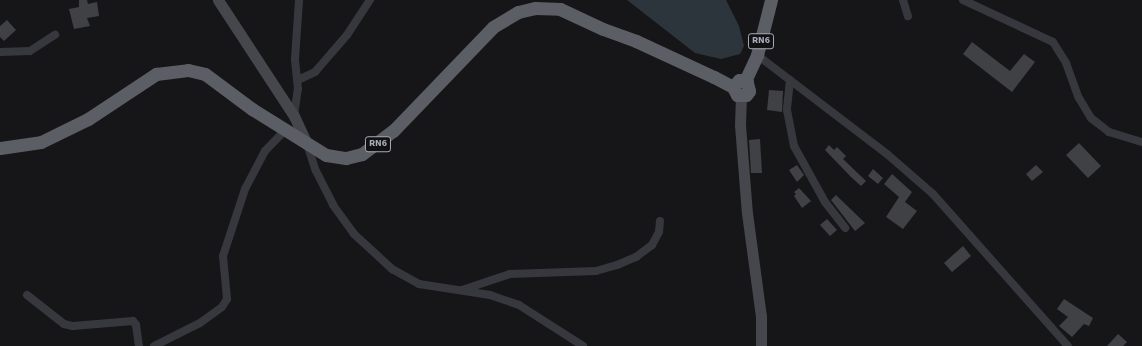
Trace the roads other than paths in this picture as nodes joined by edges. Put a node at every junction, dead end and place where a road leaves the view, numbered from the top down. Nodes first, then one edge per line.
1 (218, 0) edge
2 (299, 0) edge
3 (370, 0) edge
4 (771, 0) edge
5 (903, 0) edge
6 (963, 0) edge
7 (908, 16) dead end
8 (55, 35) dead end
9 (0, 52) edge
10 (757, 55) junction
11 (298, 80) junction
12 (790, 80) junction
13 (737, 91) junction
14 (294, 116) junction
15 (285, 130) junction
16 (1142, 142) edge
17 (307, 144) junction
18 (0, 148) edge
19 (660, 221) dead end
20 (845, 228) dead end
21 (461, 290) junction
22 (27, 295) dead end
23 (139, 346) edge
24 (154, 346) edge
25 (583, 346) edge
26 (761, 346) edge
27 (1068, 346) edge

1 - 14 main road
2 - 11 street
3 - 11 street
4 - 10 highway, RN6
5 - 7 street
6 - 16 street
8 - 9 street
10 - 12 street
10 - 13 highway, RN6
11 - 14 street
12 - 20 street
12 - 27 street
13 - 17 highway, RN6
13 - 26 main road
14 - 17 main road
15 - 17 highway, RN6
15 - 18 highway, RN6
15 - 24 street
17 - 21 street
19 - 21 street
21 - 25 street
22 - 23 street

